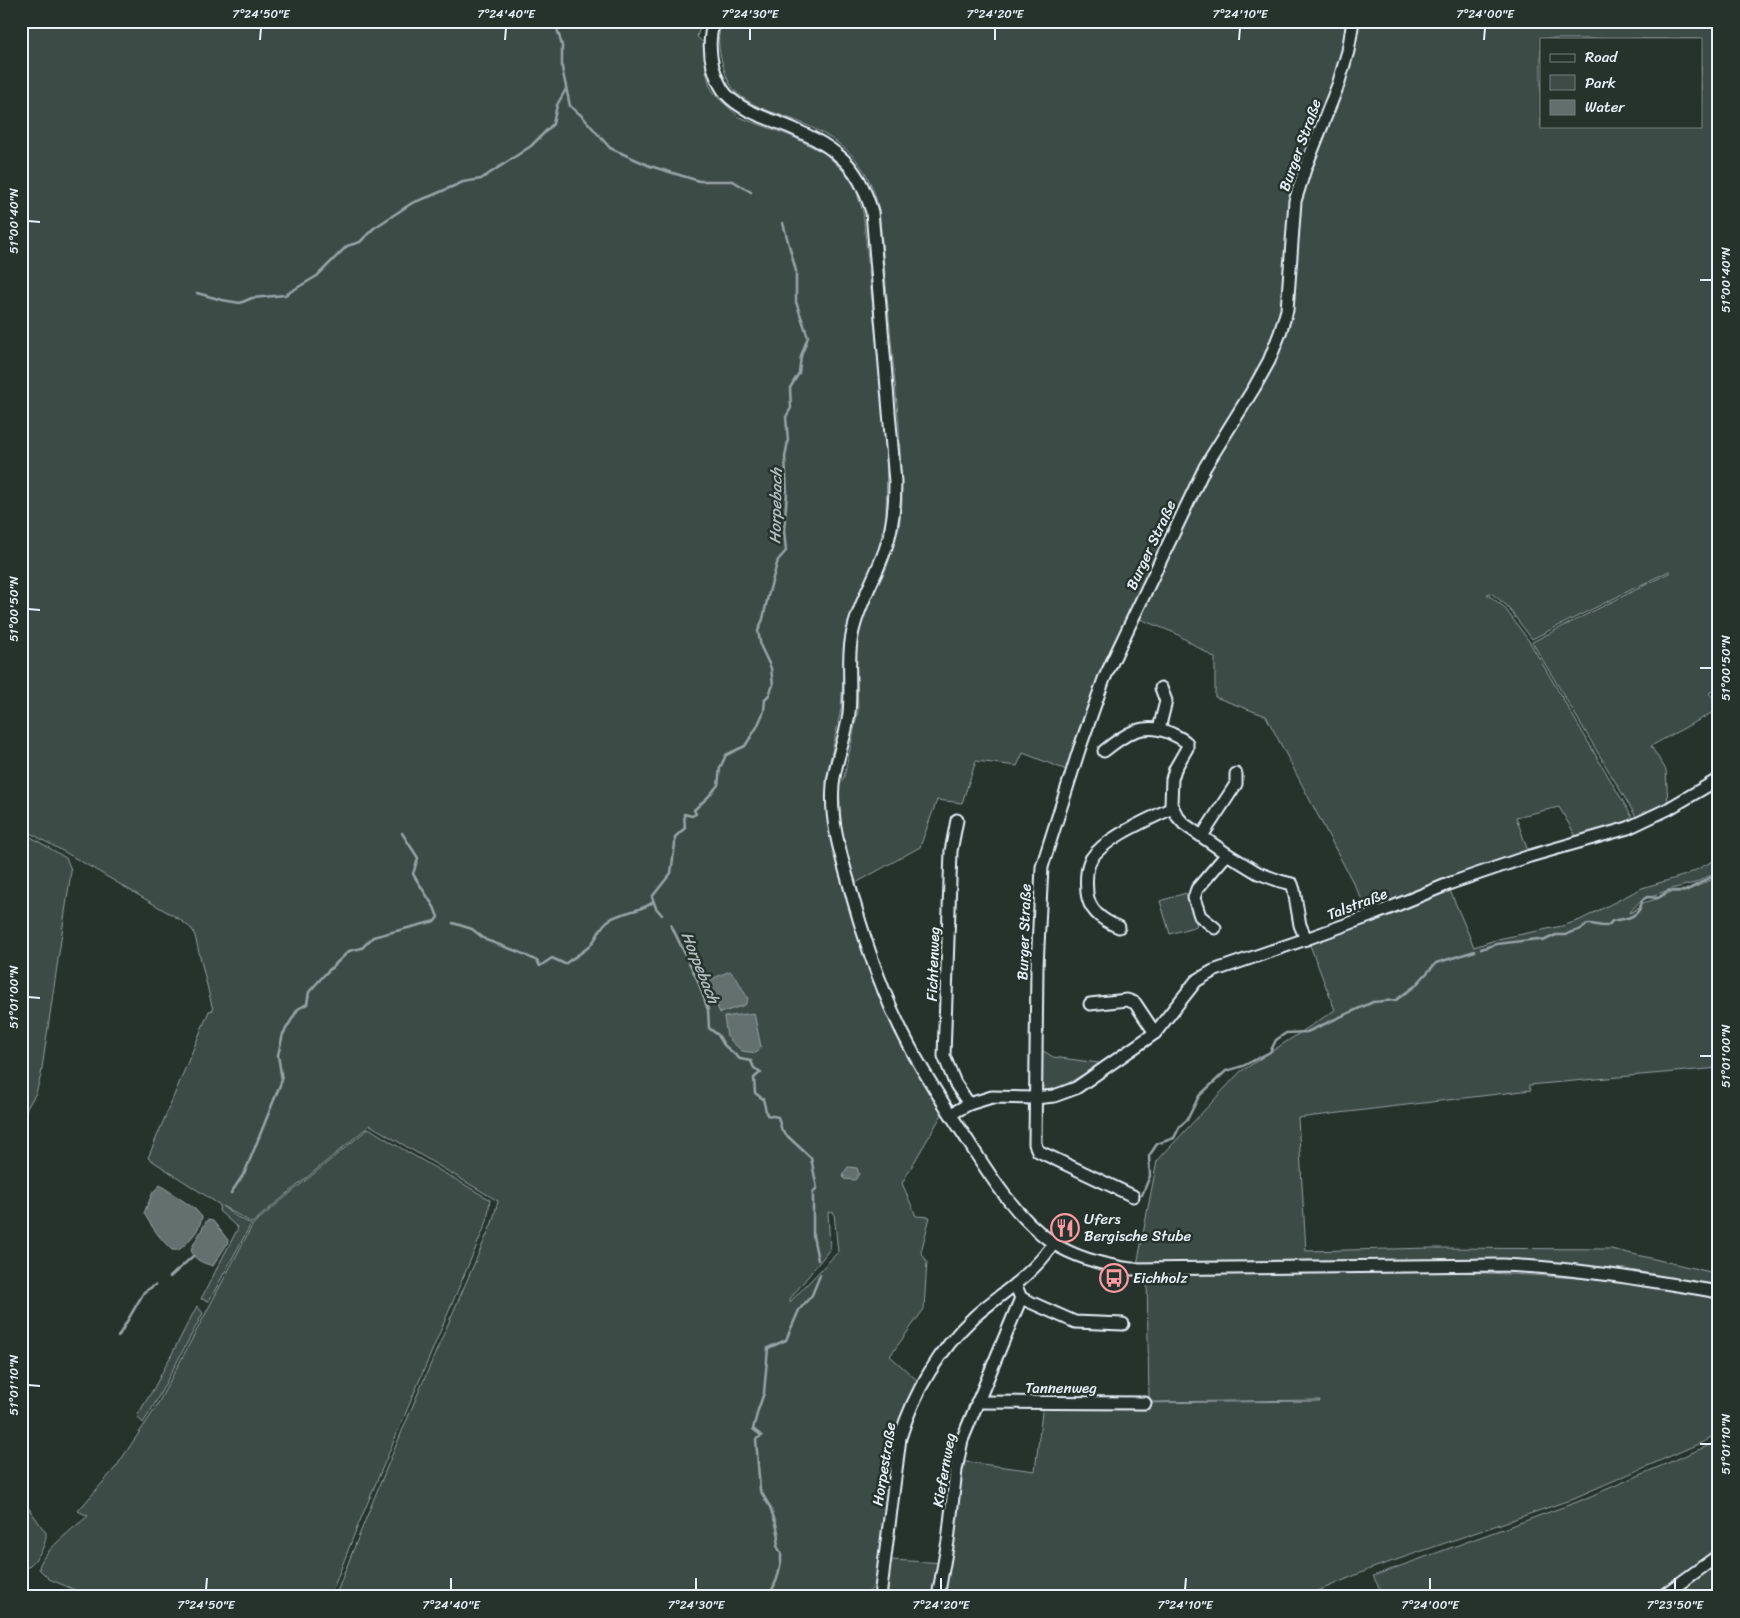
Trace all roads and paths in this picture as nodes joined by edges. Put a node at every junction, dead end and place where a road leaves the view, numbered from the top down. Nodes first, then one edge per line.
1 (714, 21) edge
2 (1353, 21) edge
3 (1161, 688) dead end
4 (1159, 729) junction
5 (1104, 751) dead end
6 (1236, 774) dead end
7 (1719, 778) edge
8 (1172, 808) junction
9 (957, 820) dead end
10 (1202, 836) junction
11 (1227, 854) junction
12 (1119, 927) dead end
13 (1215, 928) dead end
14 (1306, 939) junction
15 (1090, 1004) dead end
16 (1155, 1033) junction
17 (1035, 1098) junction
18 (969, 1104) junction
19 (951, 1114) junction
20 (1133, 1196) dead end
21 (1054, 1243) junction
22 (1015, 1284) junction
23 (1719, 1292) edge
24 (1021, 1298) junction
25 (1124, 1324) dead end
26 (977, 1402) junction
27 (1146, 1403) dead end
28 (1719, 1555) edge
29 (880, 1597) edge
30 (938, 1597) edge
31 (1661, 1597) edge

1 - 19 street
2 - 17 street, Burger Straße
3 - 4 street
4 - 5 street
4 - 8 street
6 - 10 street
7 - 14 street, Talstraße
8 - 10 street
8 - 12 street
9 - 18 street, Fichtenweg
10 - 11 street
11 - 13 street
11 - 14 street
14 - 16 street, Talstraße
15 - 16 street
16 - 17 street, Talstraße
17 - 18 street, Talstraße
17 - 20 street
18 - 19 street, Talstraße
19 - 21 street
21 - 22 street, Horpestraße
21 - 23 street
22 - 24 street
22 - 29 street, Horpestraße
24 - 25 street
24 - 26 street, Kiefernweg
26 - 27 street, Tannenweg
26 - 30 street, Kiefernweg
28 - 31 street

